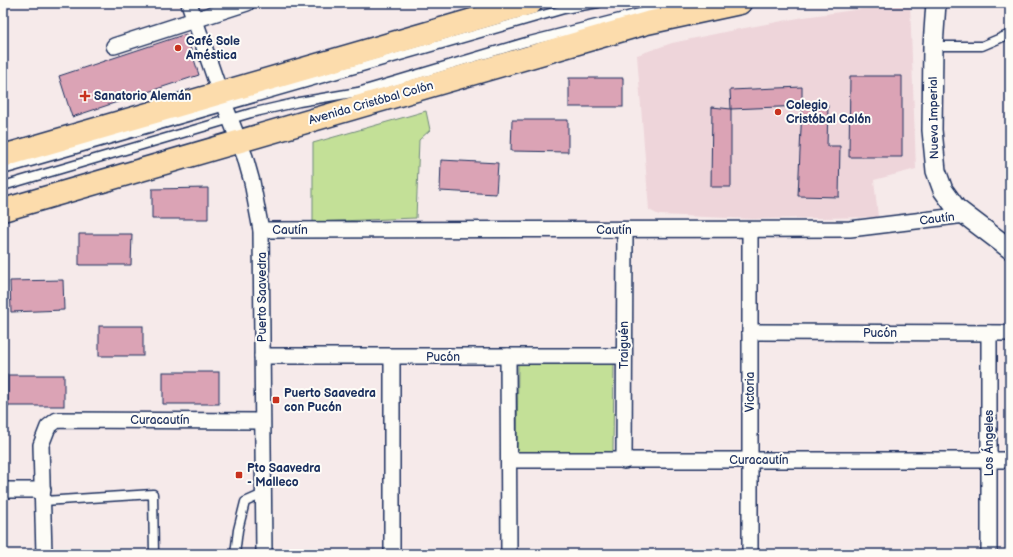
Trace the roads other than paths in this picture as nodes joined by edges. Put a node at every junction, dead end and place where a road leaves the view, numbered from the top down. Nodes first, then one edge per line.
1 (189, 3) edge
2 (247, 3) edge
3 (531, 3) edge
4 (598, 3) edge
5 (679, 3) edge
6 (740, 3) edge
7 (936, 3) edge
8 (504, 7) edge
9 (195, 21) junction
10 (1010, 34) edge
11 (114, 46) dead end
12 (933, 46) junction
13 (225, 106) junction
14 (239, 141) junction
15 (3, 156) edge
16 (3, 170) edge
17 (3, 186) edge
18 (3, 210) edge
19 (965, 215) junction
20 (261, 230) junction
21 (625, 230) junction
22 (750, 230) junction
23 (1010, 248) edge
24 (750, 332) junction
25 (989, 333) junction
26 (1010, 333) edge
27 (262, 356) junction
28 (508, 356) junction
29 (624, 356) junction
30 (392, 357) junction
31 (262, 421) junction
32 (508, 460) junction
33 (624, 460) junction
34 (750, 460) junction
35 (989, 460) junction
36 (1010, 460) edge
37 (3, 490) edge
38 (263, 494) junction
39 (43, 496) junction
40 (44, 554) edge
41 (154, 554) edge
42 (235, 554) edge
43 (264, 554) edge
44 (392, 554) edge
45 (509, 554) edge
46 (750, 554) edge
47 (989, 554) edge

1 - 9 street, Puerto Saavedra
2 - 9 street
3 - 8 main road
4 - 13 lane
5 - 13 lane
6 - 14 main road, Avenida Cristóbal Colón
7 - 12 street, Nueva Imperial
8 - 13 main road
9 - 11 street
9 - 13 street, Puerto Saavedra
10 - 12 lane
12 - 19 street, Nueva Imperial
13 - 14 street, Puerto Saavedra
13 - 15 main road
13 - 16 lane
13 - 17 lane
14 - 18 main road, Avenida Cristóbal Colón
14 - 20 street, Puerto Saavedra
19 - 22 street, Cautín
19 - 23 street, Nueva Imperial
20 - 21 street, Cautín
20 - 27 street, Puerto Saavedra
21 - 22 street, Cautín
21 - 29 street, Traiguén
22 - 24 street, Victoria
24 - 25 street, Pucón
24 - 34 street, Victoria
25 - 26 street, Pucón
25 - 35 street, Los Ángeles
27 - 30 street, Pucón
27 - 31 street, Puerto Saavedra
28 - 29 street, Pucón
28 - 30 street, Pucón
28 - 32 street
29 - 33 street, Traiguén
30 - 44 street
31 - 38 street, Puerto Saavedra
31 - 39 street, Curacautín
32 - 33 street, Curacautín
32 - 45 street
33 - 34 street, Curacautín
34 - 35 street, Curacautín
34 - 46 street, Victoria
35 - 36 street, Curacautín
35 - 47 street, Los Ángeles
37 - 39 street
38 - 42 lane
38 - 43 street, Puerto Saavedra
39 - 40 street
39 - 41 lane

